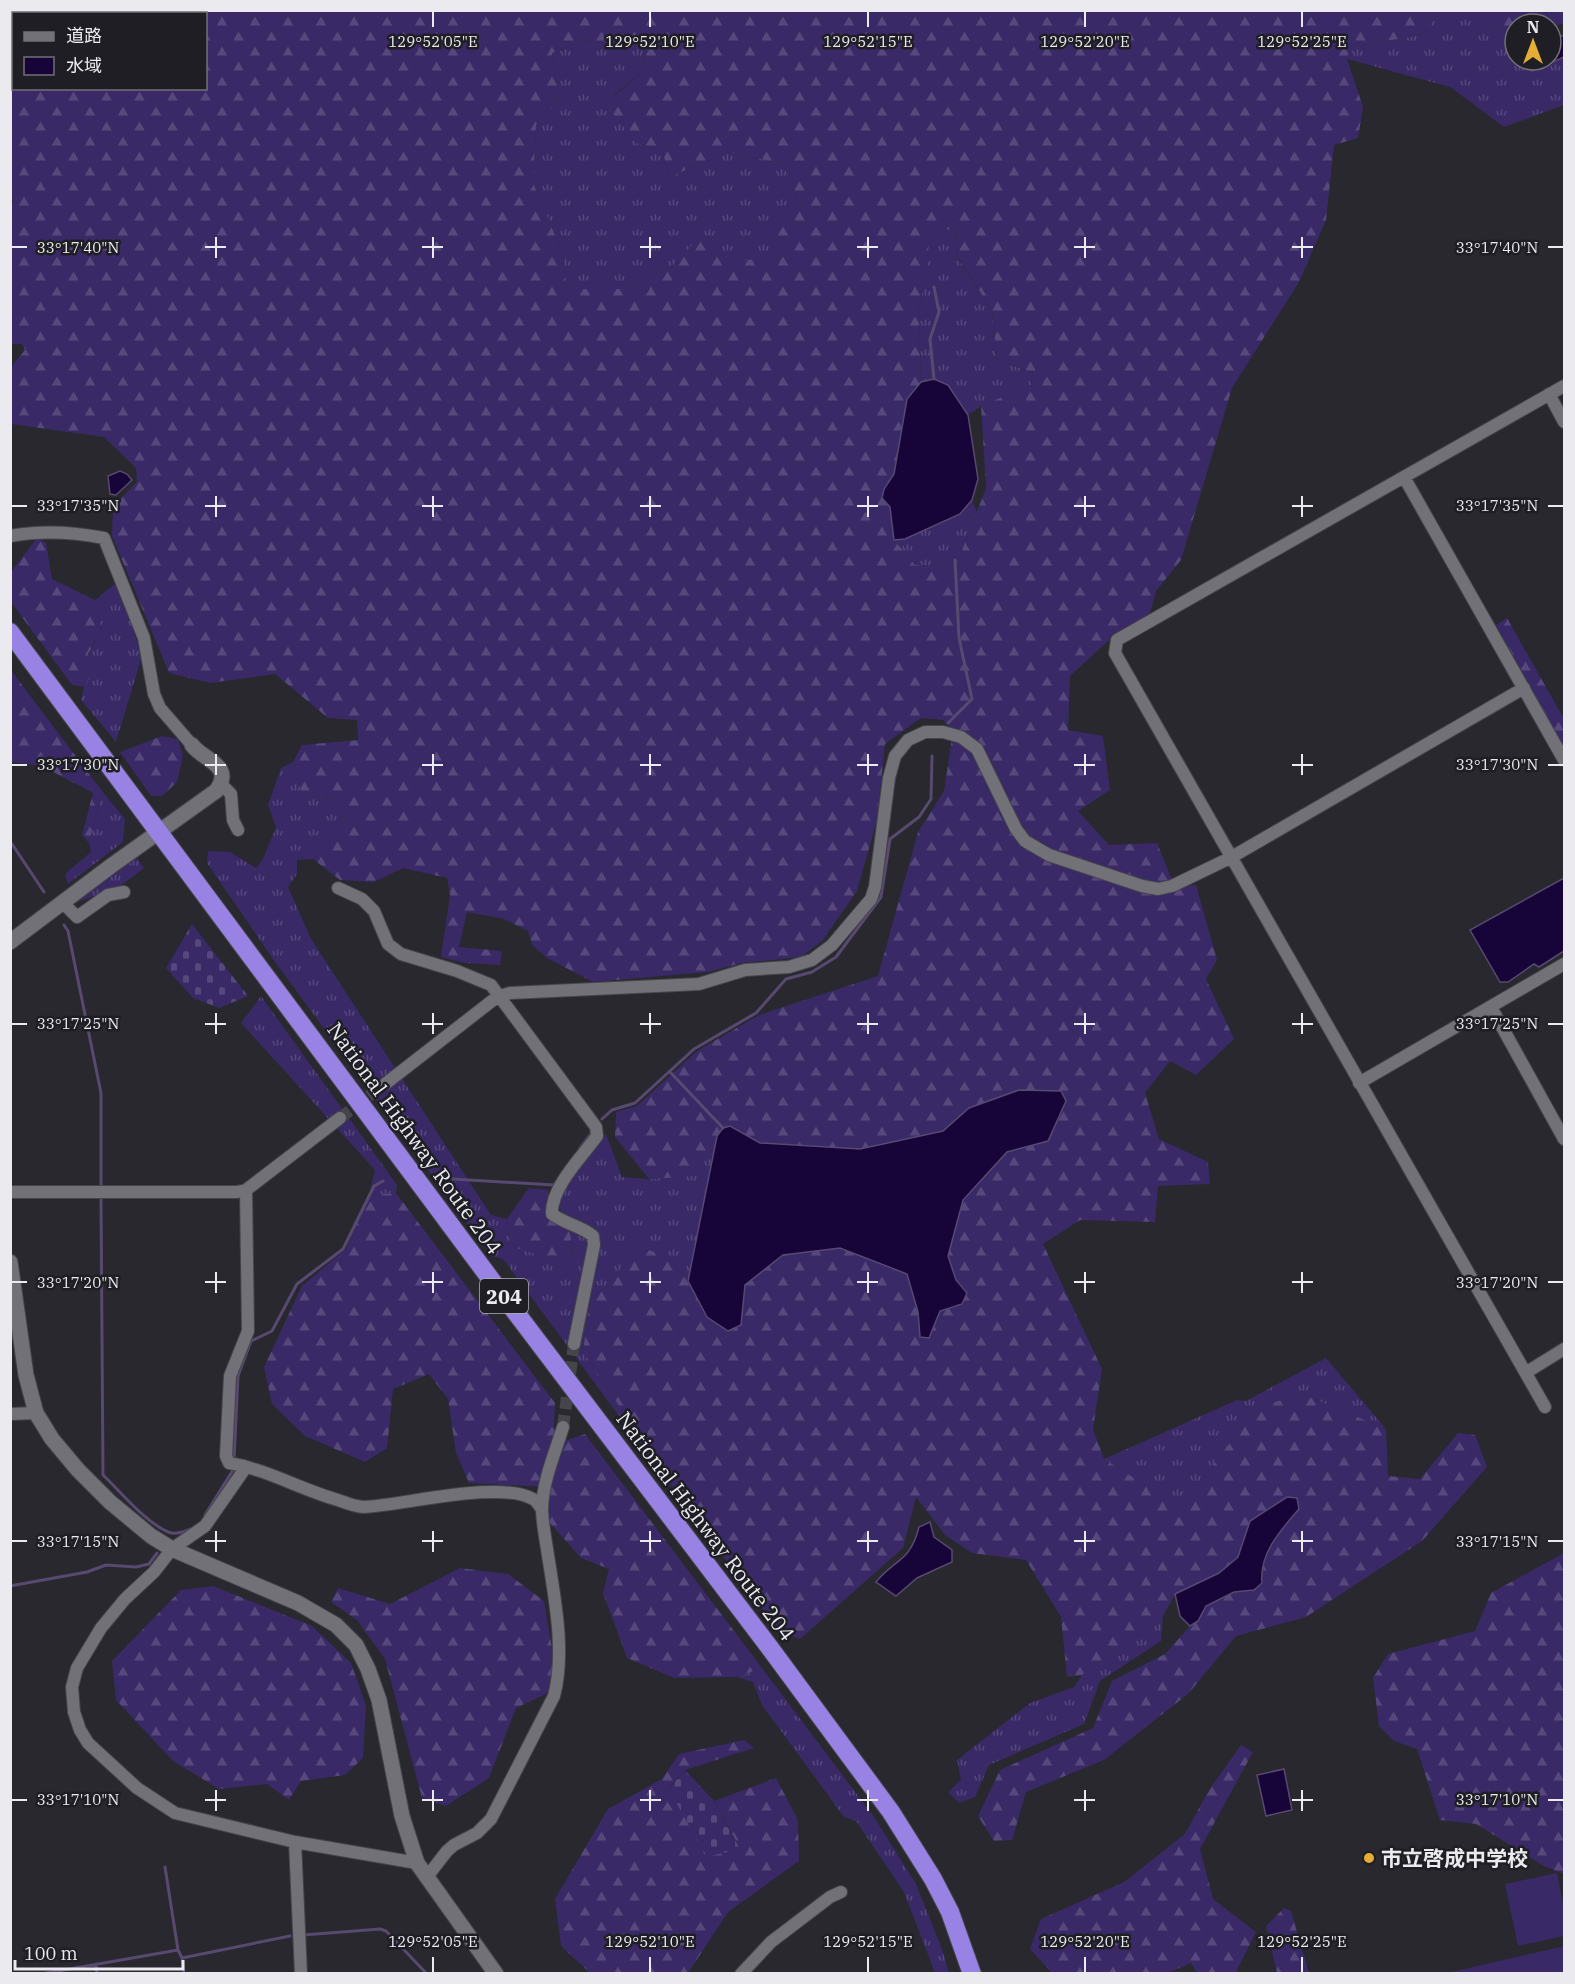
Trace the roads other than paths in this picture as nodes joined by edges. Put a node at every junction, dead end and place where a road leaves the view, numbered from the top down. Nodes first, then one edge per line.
1 (1564, 386) edge
2 (1549, 394) junction
3 (1564, 422) edge
4 (1404, 477) junction
5 (10, 536) edge
6 (10, 632) edge
7 (1524, 688) junction
8 (192, 745) joint
9 (1564, 760) edge
10 (221, 784) junction
11 (238, 830) dead end
12 (160, 831) junction
13 (1230, 858) junction
14 (338, 888) dead end
15 (124, 892) dead end
16 (63, 903) junction
17 (10, 942) edge
18 (1564, 964) edge
19 (497, 997) junction
20 (1491, 1007) junction
21 (1359, 1083) junction
22 (386, 1084) tunnel mouth
23 (340, 1118) tunnel mouth
24 (1564, 1139) edge
25 (246, 1190) junction
26 (10, 1192) edge
27 (10, 1262) edge
28 (574, 1344) tunnel mouth
29 (1564, 1349) edge
30 (1527, 1372) junction
31 (1545, 1407) dead end
32 (36, 1413) junction
33 (10, 1414) edge
34 (563, 1427) tunnel mouth
35 (238, 1465) junction
36 (542, 1509) junction
37 (172, 1549) junction
38 (295, 1842) junction
39 (417, 1863) junction
40 (426, 1878) junction
41 (841, 1892) dead end
42 (301, 1974) edge
43 (496, 1974) edge
44 (741, 1974) edge
45 (972, 1974) edge

1 - 2 street
2 - 3 street
2 - 4 street
4 - 7 street
4 - 13 street
5 - 8 street
6 - 12 highway, National Highway Route 204 / 204
7 - 9 street
7 - 13 street
8 - 10 street
10 - 11 street
10 - 12 street
12 - 16 street
12 - 45 highway, National Highway Route 204 / 204
13 - 19 street
13 - 21 street
14 - 19 street
15 - 16 street
16 - 17 street
18 - 20 street
19 - 22 street
19 - 28 street
20 - 21 street
20 - 24 street
21 - 30 street
23 - 25 street
25 - 26 street
25 - 35 street
27 - 32 street
29 - 30 street
30 - 31 street
32 - 33 street
32 - 37 street
34 - 36 street
35 - 36 street
35 - 37 street
36 - 40 street
37 - 38 street
37 - 39 street
38 - 39 street
38 - 42 street
39 - 40 street
40 - 43 street
41 - 44 street

